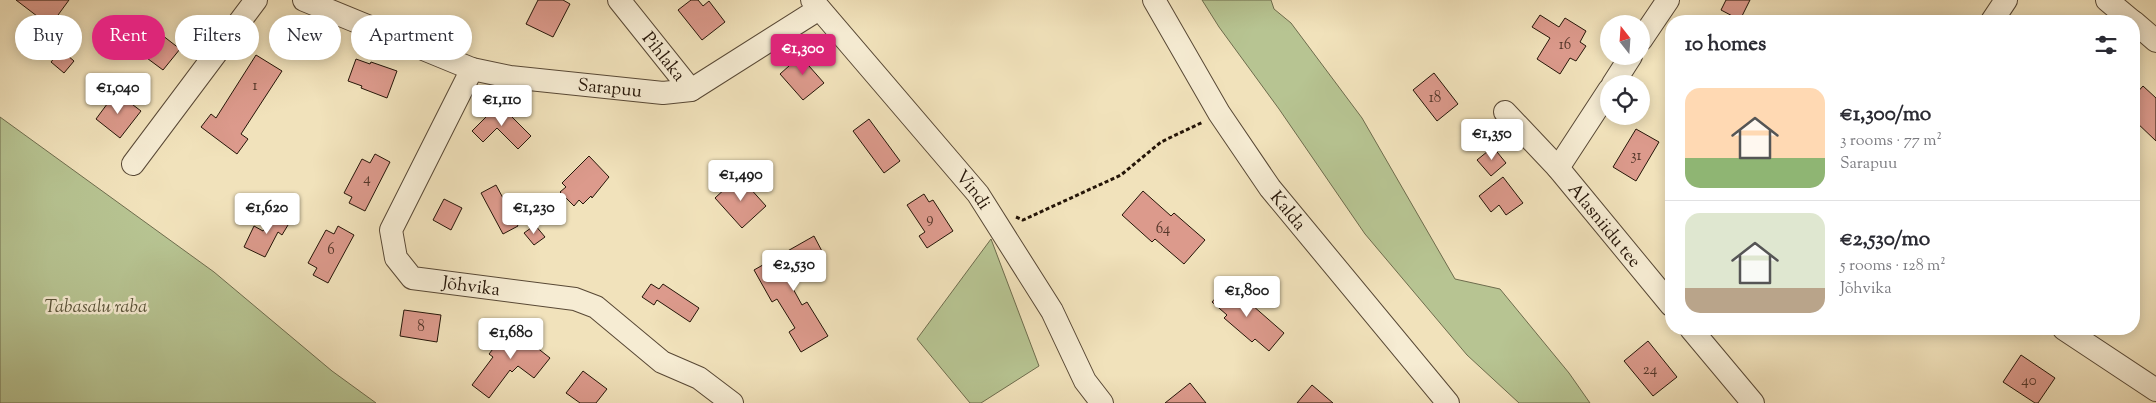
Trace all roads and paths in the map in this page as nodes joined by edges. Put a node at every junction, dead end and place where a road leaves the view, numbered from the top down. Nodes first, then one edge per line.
1 (256, 0) edge
2 (304, 0) edge
3 (619, 0) edge
4 (1154, 0) edge
5 (1668, 0) edge
6 (2006, 0) edge
7 (2107, 0) edge
8 (815, 5) edge
9 (1996, 15) edge
10 (2125, 15) edge
11 (1650, 27) edge
12 (2140, 28) edge
13 (2156, 41) edge
14 (472, 69) junction
15 (691, 90) junction
16 (1600, 104) edge
17 (1505, 112) dead end
18 (1219, 113) junction
19 (133, 164) dead end
20 (1558, 168) junction
21 (985, 204) junction
22 (1665, 298) edge
23 (1696, 335) edge
24 (2073, 335) edge
25 (2156, 390) edge
26 (732, 403) edge
27 (1102, 403) edge
28 (1448, 403) edge
29 (1753, 403) edge

1 - 19 street
2 - 14 street, Sarapuu
3 - 15 street, Pihlaka
4 - 18 street, Kalda
5 - 11 street
6 - 9 street
7 - 10 street
8 - 15 street, Sarapuu
8 - 21 street, Vindi
12 - 13 street
14 - 15 street, Sarapuu
14 - 26 street, Jõhvika
16 - 20 street, Alasniidu tee
17 - 20 street, Alasniidu tee
18 - 21 path
18 - 28 street, Kalda
20 - 22 street, Alasniidu tee
21 - 27 street, Vindi
23 - 29 street
24 - 25 street

